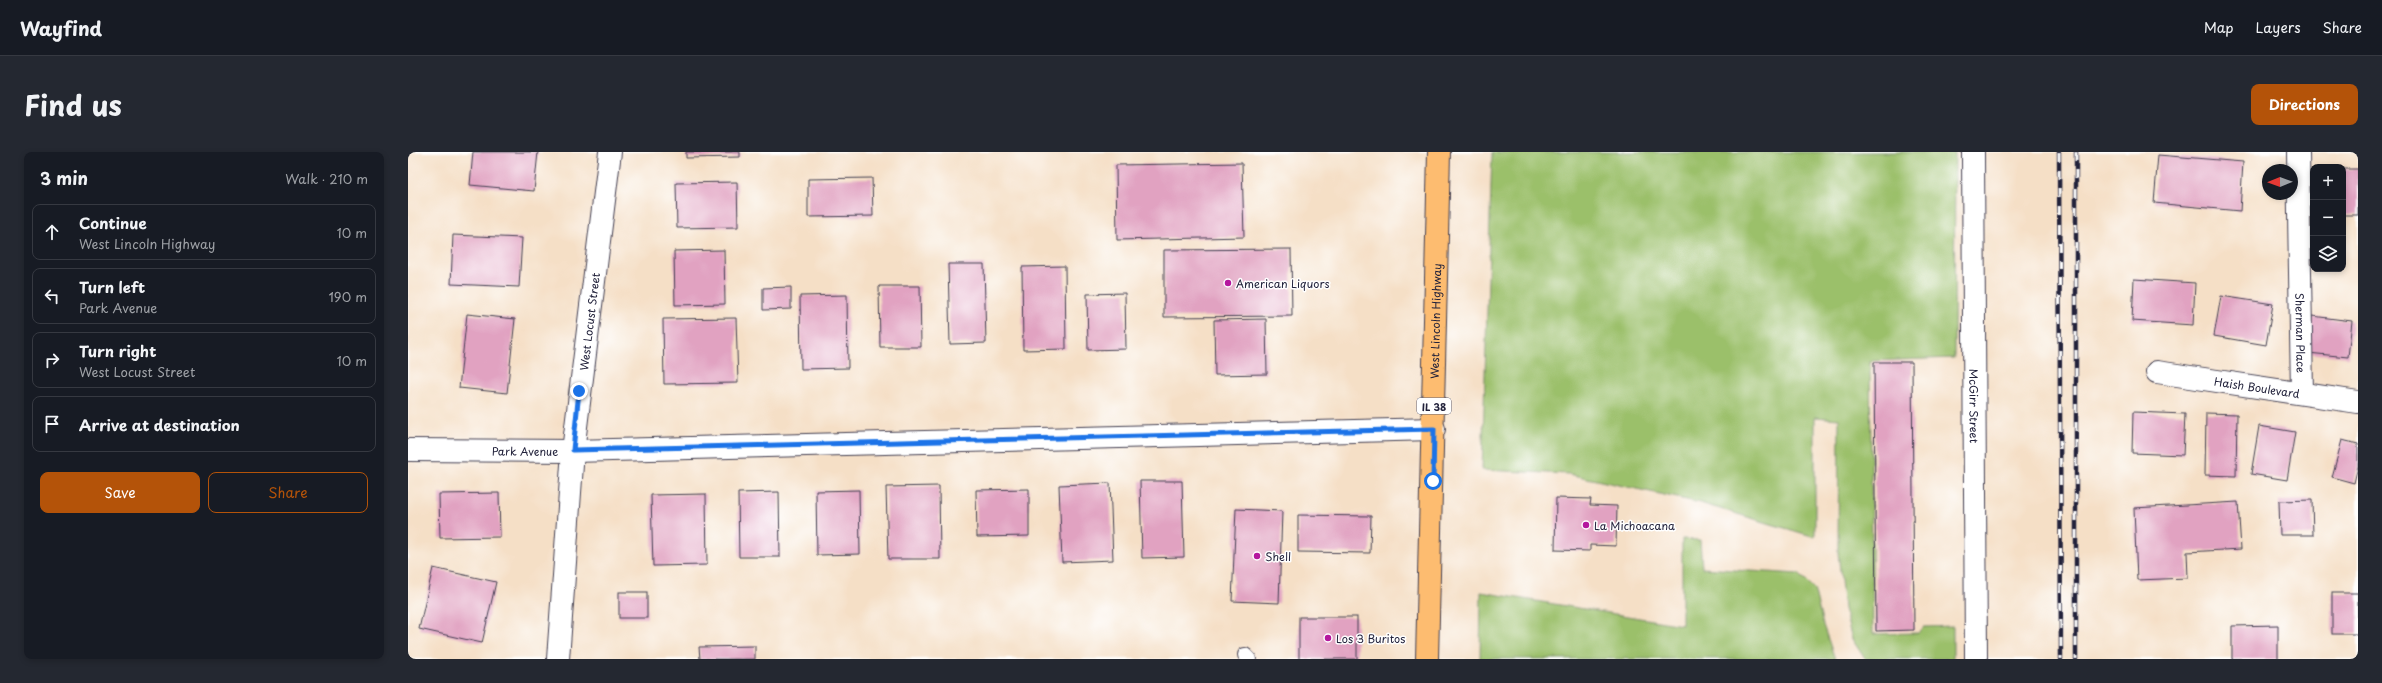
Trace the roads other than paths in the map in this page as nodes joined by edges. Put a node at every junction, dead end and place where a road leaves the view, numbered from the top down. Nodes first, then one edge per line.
1 (610, 152) edge
2 (1439, 152) edge
3 (1973, 152) edge
4 (2298, 152) edge
5 (2156, 372) dead end
6 (2302, 393) junction
7 (2358, 402) edge
8 (1434, 429) junction
9 (408, 450) edge
10 (573, 450) junction
11 (558, 659) edge
12 (1427, 659) edge
13 (1976, 659) edge

1 - 10 street, West Locust Street
2 - 8 main road, West Lincoln Highway / IL 38
3 - 13 street, McGirr Street
4 - 6 street, Sherman Place
5 - 6 street, Haish Boulevard
6 - 7 street, Haish Boulevard
8 - 10 street, Park Avenue
8 - 12 main road, West Lincoln Highway / IL 38
9 - 10 street, Park Avenue
10 - 11 street, West Locust Street

